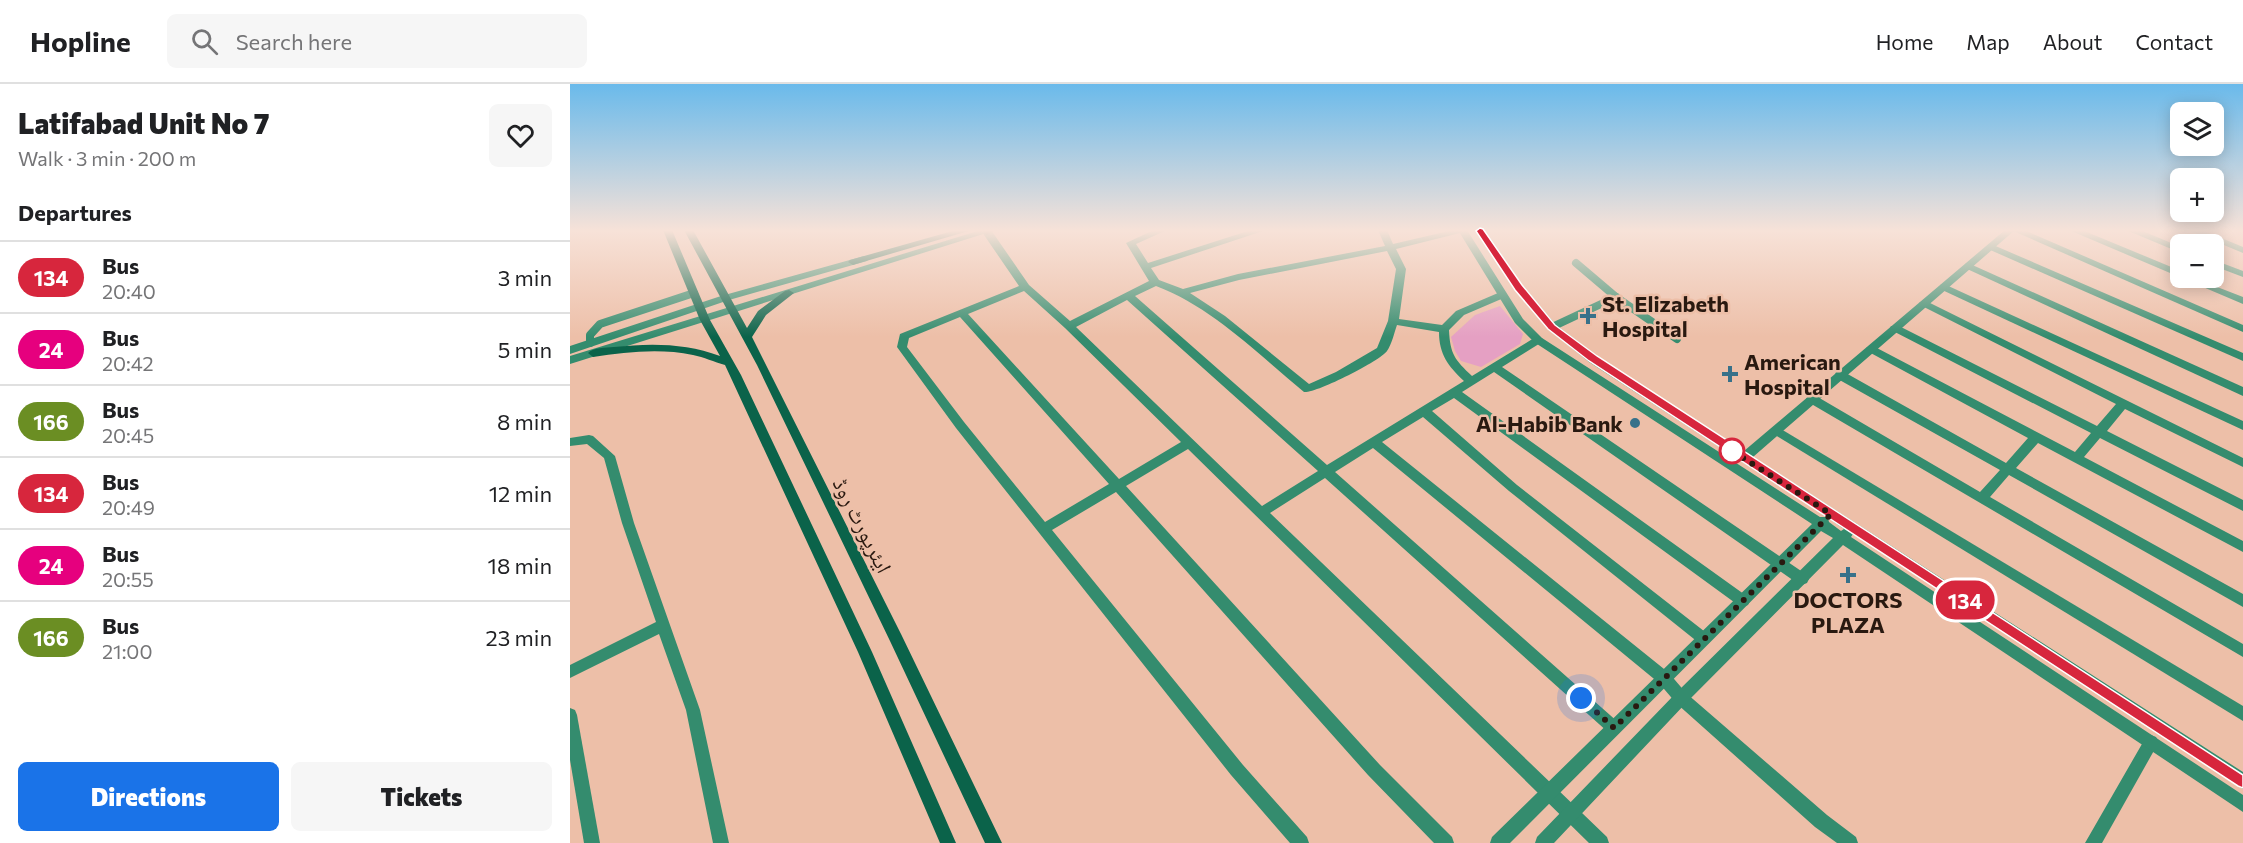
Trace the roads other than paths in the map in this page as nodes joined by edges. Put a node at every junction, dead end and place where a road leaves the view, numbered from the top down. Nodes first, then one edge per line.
1 (682, 265) edge
2 (707, 265) edge
3 (841, 265) edge
4 (878, 265) edge
5 (1012, 265) edge
6 (1151, 265) edge
7 (1299, 265) edge
8 (1399, 265) edge
9 (1484, 265) edge
10 (1503, 265) edge
11 (1579, 265) edge
12 (2033, 265) edge
13 (2094, 265) edge
14 (1968, 266) joint
15 (1146, 267) joint
16 (2224, 267) edge
17 (2243, 274) edge
18 (1155, 282) junction
19 (1944, 286) junction
20 (1025, 287) junction
21 (2211, 288) edge
22 (1182, 292) junction
23 (694, 293) junction
24 (789, 293) junction
25 (1502, 295) junction
26 (1128, 296) junction
27 (1616, 297) junction
28 (725, 298) junction
29 (2243, 301) edge
30 (1924, 303) junction
31 (732, 311) junction
32 (703, 314) junction
33 (963, 314) junction
34 (1393, 321) junction
35 (1068, 326) junction
36 (1552, 327) junction
37 (1895, 328) junction
38 (1444, 329) junction
39 (2243, 329) edge
40 (747, 336) junction
41 (1677, 339) dead end
42 (1538, 340) junction
43 (592, 348) junction
44 (1871, 349) junction
45 (570, 350) edge
46 (2243, 357) edge
47 (570, 360) edge
48 (726, 362) junction
49 (1494, 367) junction
50 (1840, 375) junction
51 (1471, 381) junction
52 (1454, 392) junction
53 (2243, 392) edge
54 (1812, 399) junction
55 (2124, 403) junction
56 (1424, 411) junction
57 (2243, 426) edge
58 (1776, 430) junction
59 (2099, 432) junction
60 (2036, 437) junction
61 (570, 442) edge
62 (1374, 442) junction
63 (1189, 443) junction
64 (1743, 458) junction
65 (2076, 459) junction
66 (2243, 463) edge
67 (2009, 468) junction
68 (1325, 473) junction
69 (1117, 485) junction
70 (1982, 498) junction
71 (2243, 506) edge
72 (1260, 513) junction
73 (1831, 514) junction
74 (1820, 525) junction
75 (1044, 529) junction
76 (1847, 533) junction
77 (2243, 547) edge
78 (1780, 564) junction
79 (1802, 579) junction
80 (1743, 601) junction
81 (2243, 602) edge
82 (663, 625) junction
83 (1704, 639) junction
84 (2243, 651) edge
85 (570, 672) edge
86 (1664, 678) junction
87 (1681, 699) junction
88 (2243, 714) edge
89 (570, 715) edge
90 (1614, 728) junction
91 (2151, 742) junction
92 (2243, 781) edge
93 (1548, 794) junction
94 (2243, 804) edge
95 (1571, 814) junction
96 (592, 843) edge
97 (721, 843) edge
98 (948, 843) edge
99 (994, 843) edge
100 (1301, 843) edge
101 (1446, 843) edge
102 (1498, 843) edge
103 (1543, 843) edge
104 (1601, 843) edge
105 (1850, 843) edge
106 (2093, 843) edge

1 - 23 main road
2 - 28 main road, ایئرپورٹ روڈ
3 - 28 street
4 - 24 street
5 - 20 street
6 - 15 street
7 - 22 street
8 - 34 street
9 - 25 street
10 - 36 street
11 - 27 lane
12 - 46 street
13 - 39 street
14 - 19 street
14 - 53 street
15 - 18 street
16 - 17 street
18 - 22 street
18 - 26 street
19 - 30 street
19 - 57 street
20 - 33 street
20 - 35 street
21 - 29 street
22 - 34 street
23 - 32 main road
23 - 43 lane
24 - 31 street
24 - 40 main road
25 - 38 street
25 - 42 street
26 - 35 street
26 - 68 street
27 - 36 lane
27 - 41 lane
28 - 31 main road, ایئرپورٹ روڈ
28 - 32 street
30 - 37 street
30 - 55 street
31 - 32 street
31 - 40 main road, ایئرپورٹ روڈ
32 - 43 street
32 - 48 main road
33 - 69 street
33 - 75 street
34 - 38 street
35 - 63 street
36 - 64 street
37 - 44 street
37 - 59 street
38 - 51 street
40 - 99 main road, ایئرپورٹ روڈ
42 - 49 street
42 - 74 street
43 - 45 street
43 - 47 street
43 - 48 main road
44 - 50 street
44 - 60 street
48 - 98 main road
49 - 51 street
49 - 78 street
50 - 54 street
50 - 67 street
51 - 52 street
52 - 56 street
52 - 80 street
54 - 58 street
54 - 70 street
55 - 59 street
55 - 66 street
56 - 62 street
56 - 83 street
58 - 64 street
58 - 88 street
59 - 65 street
59 - 71 street
60 - 65 street
60 - 67 street
61 - 82 street
62 - 68 street
62 - 86 street
63 - 69 street
63 - 72 street
64 - 73 street
65 - 77 street
67 - 70 street
67 - 81 street
68 - 72 street
68 - 90 street
69 - 75 street
69 - 101 street
70 - 84 street
72 - 93 street
73 - 74 street
73 - 76 street
74 - 76 street
74 - 78 street
75 - 100 street
76 - 79 street
76 - 91 street
76 - 92 street
78 - 79 street
78 - 80 street
79 - 87 street
80 - 83 street
82 - 85 street
82 - 97 street
83 - 86 street
86 - 87 street
86 - 90 street
87 - 95 street
87 - 105 street
89 - 96 street
90 - 93 street
91 - 94 street
91 - 106 street
93 - 95 street
93 - 102 street
95 - 103 street
95 - 104 street

